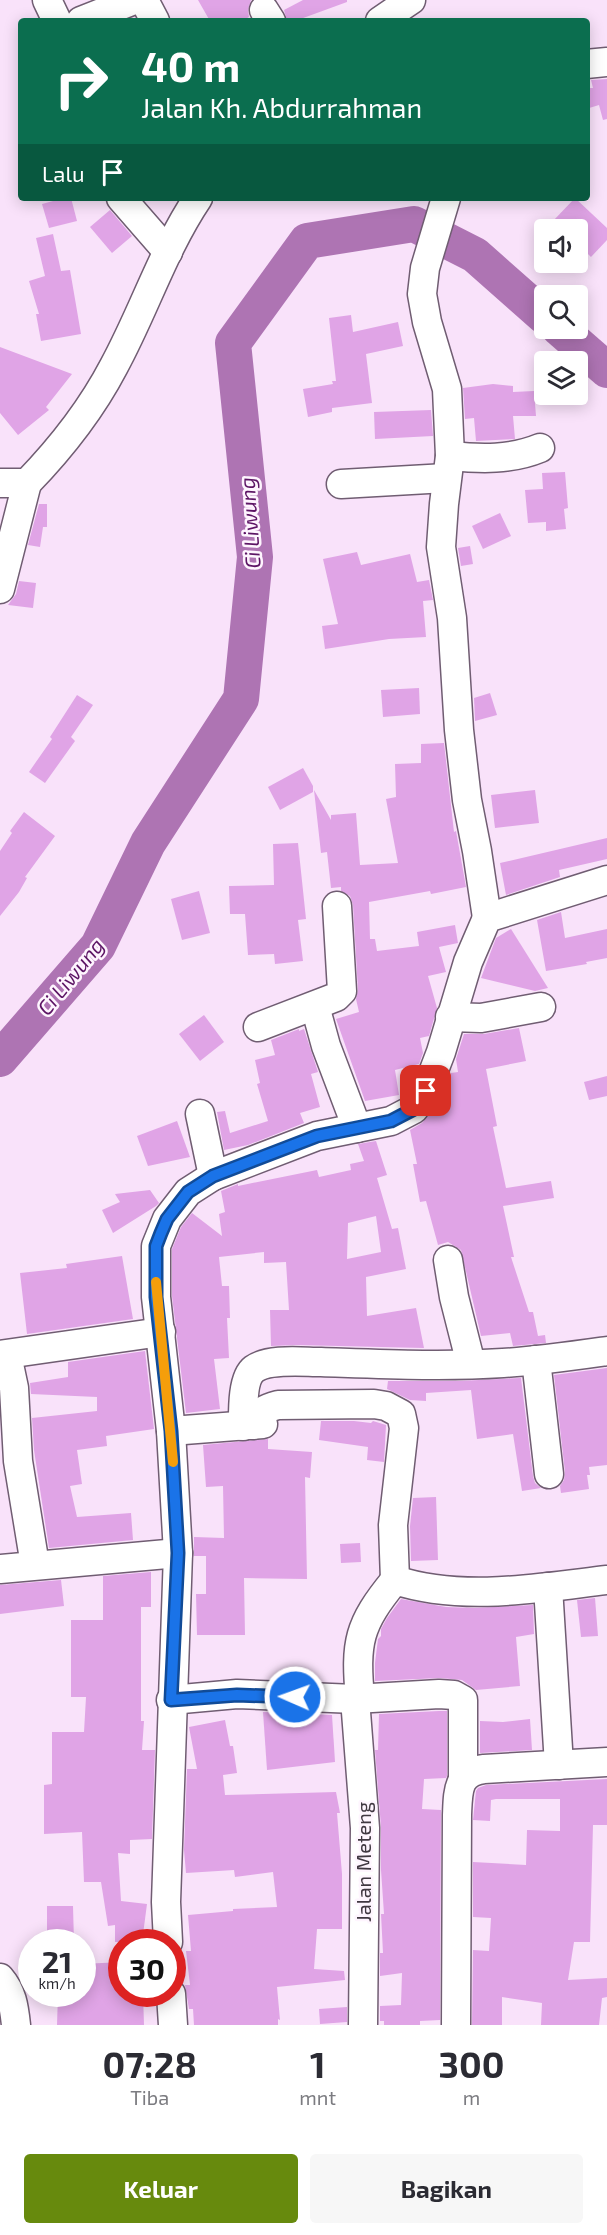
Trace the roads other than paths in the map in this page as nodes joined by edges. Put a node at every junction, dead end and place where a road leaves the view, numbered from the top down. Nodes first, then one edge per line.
1 (47, 0) edge
2 (134, 0) edge
3 (144, 0) edge
4 (409, 1) edge
5 (56, 18) edge
6 (89, 18) edge
7 (153, 18) edge
8 (384, 18) edge
9 (607, 62) edge
10 (590, 64) edge
11 (124, 201) edge
12 (196, 201) edge
13 (445, 201) edge
14 (168, 252) junction
15 (540, 448) dead end
16 (448, 467) junction
17 (13, 483) edge
18 (341, 484) dead end
19 (0, 589) edge
20 (607, 880) edge
21 (337, 906) dead end
22 (487, 918) junction
23 (315, 1006) junction
24 (541, 1006) dead end
25 (450, 1017) junction
26 (258, 1027) dead end
27 (200, 1114) dead end
28 (357, 1128) junction
29 (213, 1176) junction
30 (448, 1260) dead end
31 (161, 1332) junction
32 (607, 1352) edge
33 (4, 1355) edge
34 (536, 1360) junction
35 (376, 1364) junction
36 (471, 1364) junction
37 (374, 1404) junction
38 (255, 1425) junction
39 (171, 1431) junction
40 (549, 1474) dead end
41 (178, 1553) junction
42 (35, 1565) junction
43 (0, 1569) edge
44 (395, 1580) junction
45 (607, 1580) edge
46 (548, 1587) junction
47 (358, 1699) junction
48 (171, 1700) junction
49 (607, 1762) edge
50 (559, 1765) junction
51 (463, 1779) junction
52 (167, 1929) edge
53 (0, 1977) edge
54 (172, 2007) edge
55 (16, 2025) edge
56 (173, 2025) edge
57 (363, 2025) edge
58 (456, 2025) edge

1 - 5 street
2 - 6 street
3 - 7 street
4 - 8 street
9 - 10 street
11 - 14 street
12 - 14 street
13 - 16 street
14 - 17 street
15 - 16 street
16 - 18 street
16 - 22 street
17 - 19 street
20 - 22 street
21 - 23 street
22 - 25 street
23 - 26 street
23 - 28 street
24 - 25 street
25 - 28 street
27 - 29 street
28 - 29 street
29 - 31 street
30 - 36 street
31 - 33 street
31 - 39 street
32 - 34 street
33 - 42 street
34 - 36 street
34 - 40 street
35 - 36 street
35 - 37 street
35 - 38 street
37 - 38 street
37 - 44 street
38 - 39 street
39 - 41 street
41 - 42 street
41 - 48 street
42 - 43 street
44 - 46 street
44 - 47 street, Jalan Meteng
45 - 46 street
46 - 50 street
47 - 48 street
47 - 51 street
47 - 57 street, Jalan Meteng
48 - 52 street
49 - 50 street
50 - 51 street
51 - 58 street
53 - 55 street
54 - 56 street

